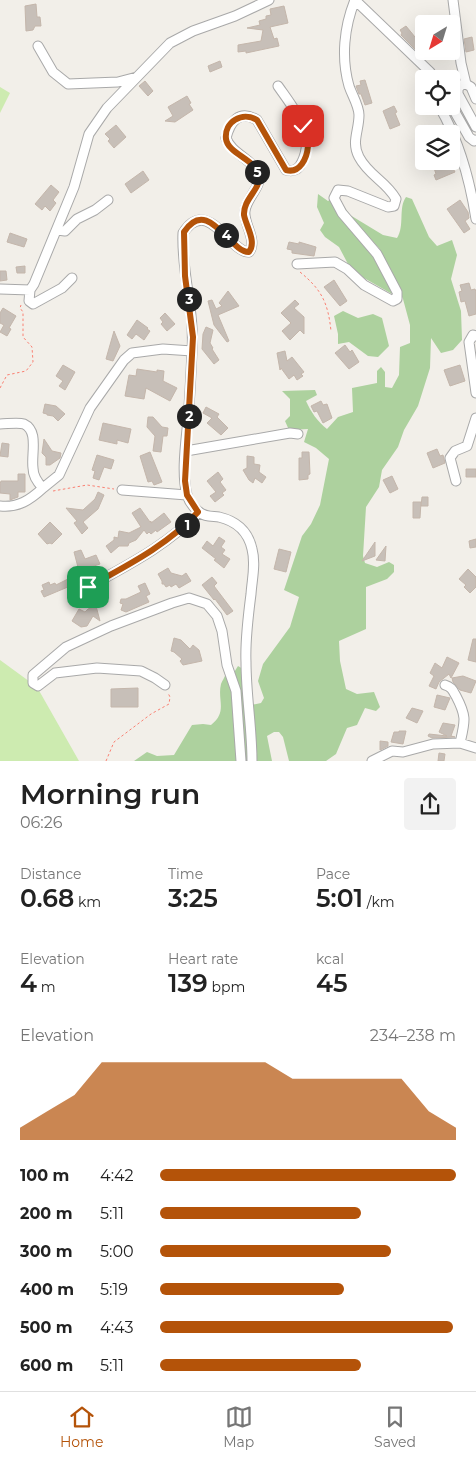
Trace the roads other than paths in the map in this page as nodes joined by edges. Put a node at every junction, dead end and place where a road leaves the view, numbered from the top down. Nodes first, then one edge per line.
1 (269, 0) edge
2 (355, 0) edge
3 (454, 0) edge
4 (38, 46) dead end
5 (423, 70) edge
6 (139, 76) junction
7 (466, 84) junction
8 (278, 86) dead end
9 (476, 99) edge
10 (444, 115) edge
11 (457, 115) edge
12 (476, 127) edge
13 (476, 140) edge
14 (108, 200) dead end
15 (476, 219) edge
16 (55, 234) junction
17 (297, 264) road end
18 (72, 278) dead end
19 (0, 289) edge
20 (28, 290) junction
21 (476, 336) edge
22 (192, 351) junction
23 (476, 393) edge
24 (476, 418) edge
25 (0, 424) edge
26 (298, 434) dead end
27 (186, 450) junction
28 (456, 481) dead end
29 (44, 488) junction
30 (122, 490) road end
31 (187, 495) junction
32 (0, 506) edge
33 (198, 512) junction
34 (88, 587) dead end
35 (165, 685) road end
36 (446, 685) dead end
37 (460, 743) junction
38 (476, 748) edge
39 (241, 761) edge
40 (252, 761) edge
41 (372, 761) edge

1 - 6 street
2 - 5 street
2 - 17 street
3 - 7 street
4 - 6 street
6 - 16 street
7 - 9 street
7 - 12 street
8 - 22 street
10 - 15 street
11 - 13 street
14 - 16 street
16 - 20 street
18 - 20 street
19 - 20 street
21 - 23 street
22 - 27 street
22 - 29 street
24 - 28 street
25 - 29 street
26 - 27 street
27 - 31 street
29 - 32 street
30 - 31 street
31 - 33 street
33 - 34 street
33 - 40 street
35 - 39 street
36 - 37 street
37 - 38 street
37 - 41 street

